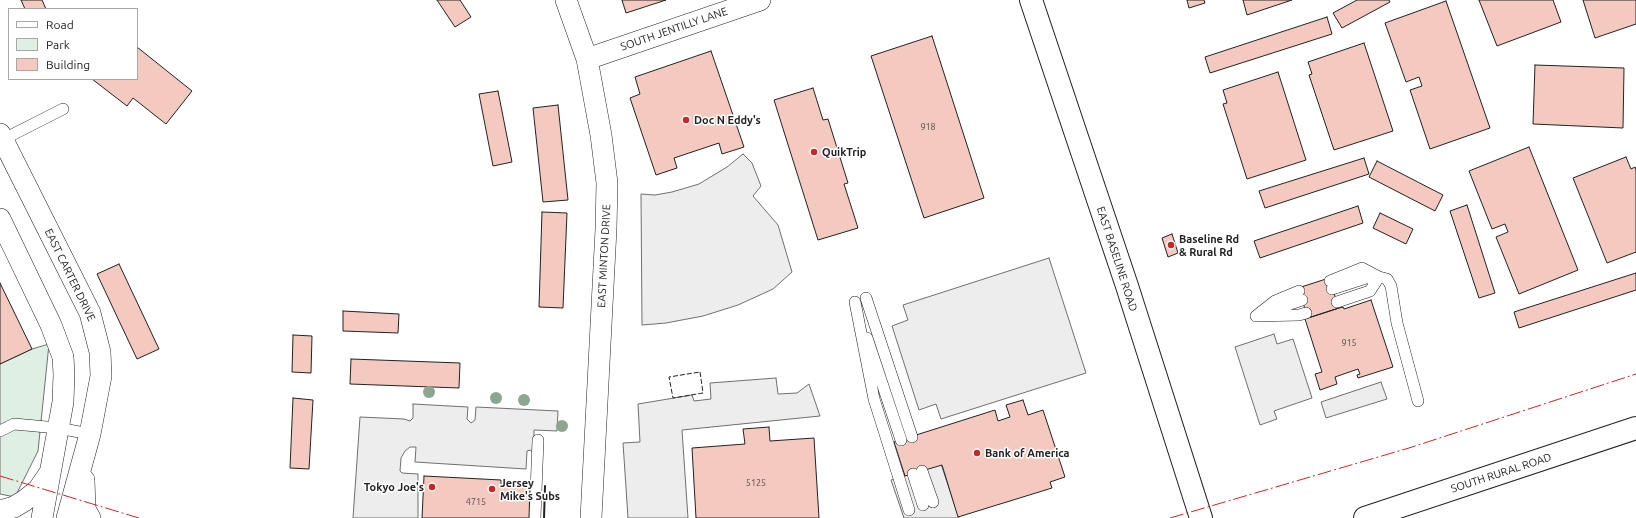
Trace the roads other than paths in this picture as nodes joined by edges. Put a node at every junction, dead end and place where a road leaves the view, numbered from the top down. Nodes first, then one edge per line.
1 (566, 0) edge
2 (760, 0) edge
3 (1031, 0) edge
4 (587, 59) junction
5 (63, 110) dead end
6 (1, 138) edge
7 (0, 219) edge
8 (1379, 277) junction
9 (1331, 285) dead end
10 (1301, 295) dead end
11 (866, 298) dead end
12 (1336, 302) dead end
13 (1306, 313) dead end
14 (1418, 401) dead end
15 (58, 428) junction
16 (1636, 428) edge
17 (0, 431) edge
18 (90, 434) junction
19 (538, 440) dead end
20 (83, 460) junction
21 (50, 472) junction
22 (918, 472) dead end
23 (928, 504) dead end
24 (909, 510) dead end
25 (0, 511) edge
26 (42, 518) edge
27 (67, 518) edge
28 (90, 518) edge
29 (535, 518) edge
30 (591, 518) edge
31 (1201, 518) edge
32 (1365, 518) edge

1 - 4 street, EAST MINTON DRIVE
2 - 4 street, SOUTH JENTILLY LANE
3 - 31 main road, EAST BASELINE ROAD
4 - 30 street, EAST MINTON DRIVE
5 - 6 lane
6 - 18 street, EAST CARTER DRIVE
7 - 15 street
8 - 9 lane
8 - 12 lane
8 - 14 lane
10 - 13 lane
11 - 24 lane
15 - 17 lane
15 - 18 lane
15 - 21 street
16 - 32 main road, SOUTH RURAL ROAD
18 - 20 street, EAST CARTER DRIVE
19 - 29 lane
20 - 27 street, EAST CARTER DRIVE
20 - 28 street
21 - 25 street
21 - 26 street
22 - 23 lane

